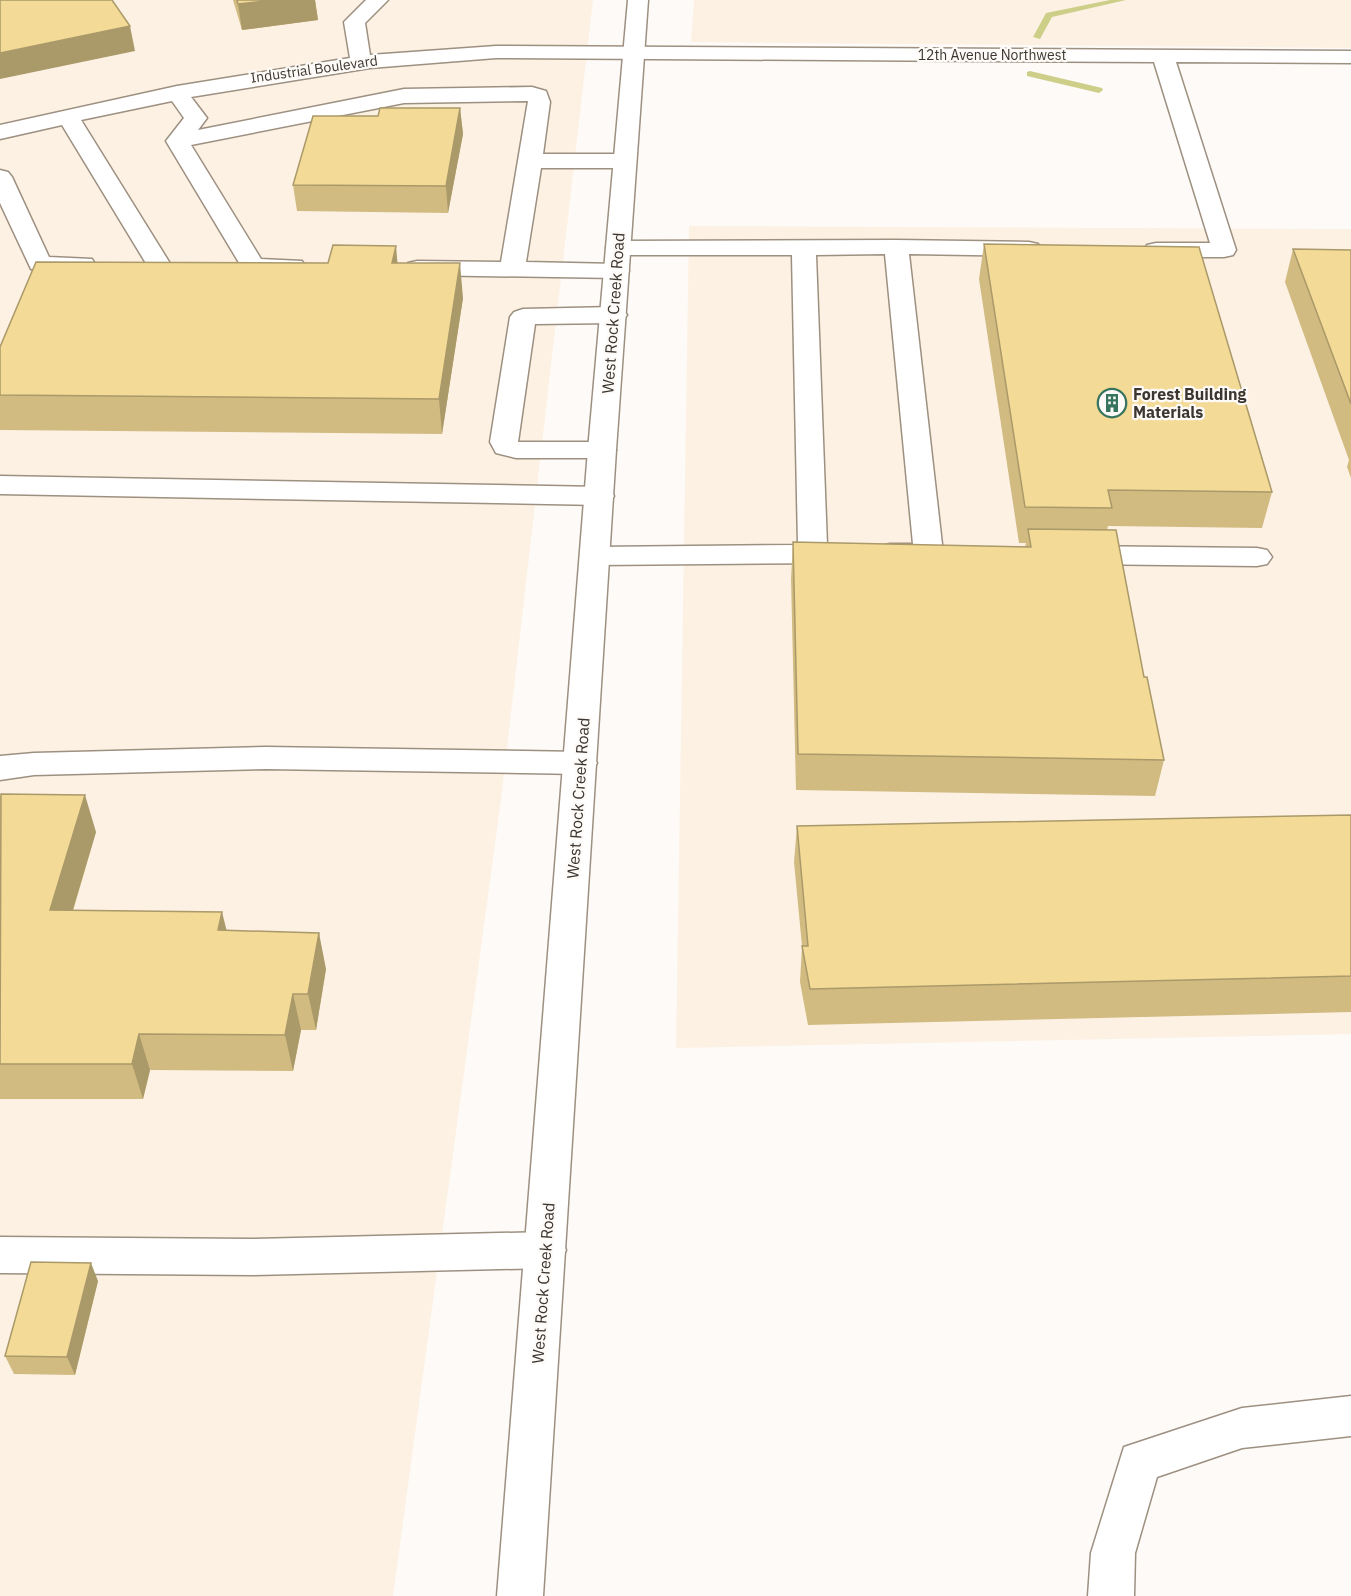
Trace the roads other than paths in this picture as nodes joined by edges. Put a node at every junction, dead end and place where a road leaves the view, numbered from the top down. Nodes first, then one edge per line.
1 (378, 0) edge
2 (638, 0) edge
3 (633, 54) junction
4 (1163, 56) junction
5 (1351, 57) edge
6 (361, 62) junction
7 (177, 93) junction
8 (68, 117) junction
9 (0, 132) edge
10 (177, 141) junction
11 (531, 161) junction
12 (625, 161) junction
13 (0, 177) edge
14 (804, 248) junction
15 (896, 248) junction
16 (1048, 249) edge
17 (1130, 249) edge
18 (618, 260) junction
19 (100, 264) edge
20 (159, 265) edge
21 (312, 267) edge
22 (394, 268) edge
23 (512, 270) junction
24 (614, 315) junction
25 (602, 450) junction
26 (0, 485) edge
27 (600, 496) junction
28 (813, 554) junction
29 (1046, 554) edge
30 (596, 556) junction
31 (1257, 557) dead end
32 (581, 763) junction
33 (0, 768) edge
34 (546, 1250) junction
35 (0, 1255) edge
36 (1351, 1416) edge
37 (520, 1596) edge
38 (1111, 1596) edge

1 - 6 main road
2 - 3 main road, West Rock Creek Road
3 - 4 main road, 12th Avenue Northwest
3 - 6 main road, Industrial Boulevard
3 - 12 main road, West Rock Creek Road
4 - 5 main road, 12th Avenue Northwest
4 - 17 main road
6 - 7 main road, Industrial Boulevard
7 - 8 main road, Industrial Boulevard
7 - 10 main road
8 - 9 main road, Industrial Boulevard
8 - 20 main road
10 - 11 main road
10 - 21 main road
11 - 12 main road
11 - 23 main road
12 - 18 main road, West Rock Creek Road
13 - 19 main road
14 - 15 main road
14 - 18 main road
14 - 28 main road
15 - 16 main road
15 - 28 main road
18 - 23 main road
18 - 24 main road, West Rock Creek Road
22 - 23 main road
24 - 25 main road, West Rock Creek Road
24 - 25 main road
25 - 27 main road, West Rock Creek Road
26 - 27 main road
27 - 30 main road, West Rock Creek Road
28 - 30 main road
29 - 31 main road
30 - 32 main road, West Rock Creek Road
32 - 33 main road
32 - 34 main road, West Rock Creek Road
34 - 35 main road
34 - 37 main road, West Rock Creek Road
36 - 38 main road

